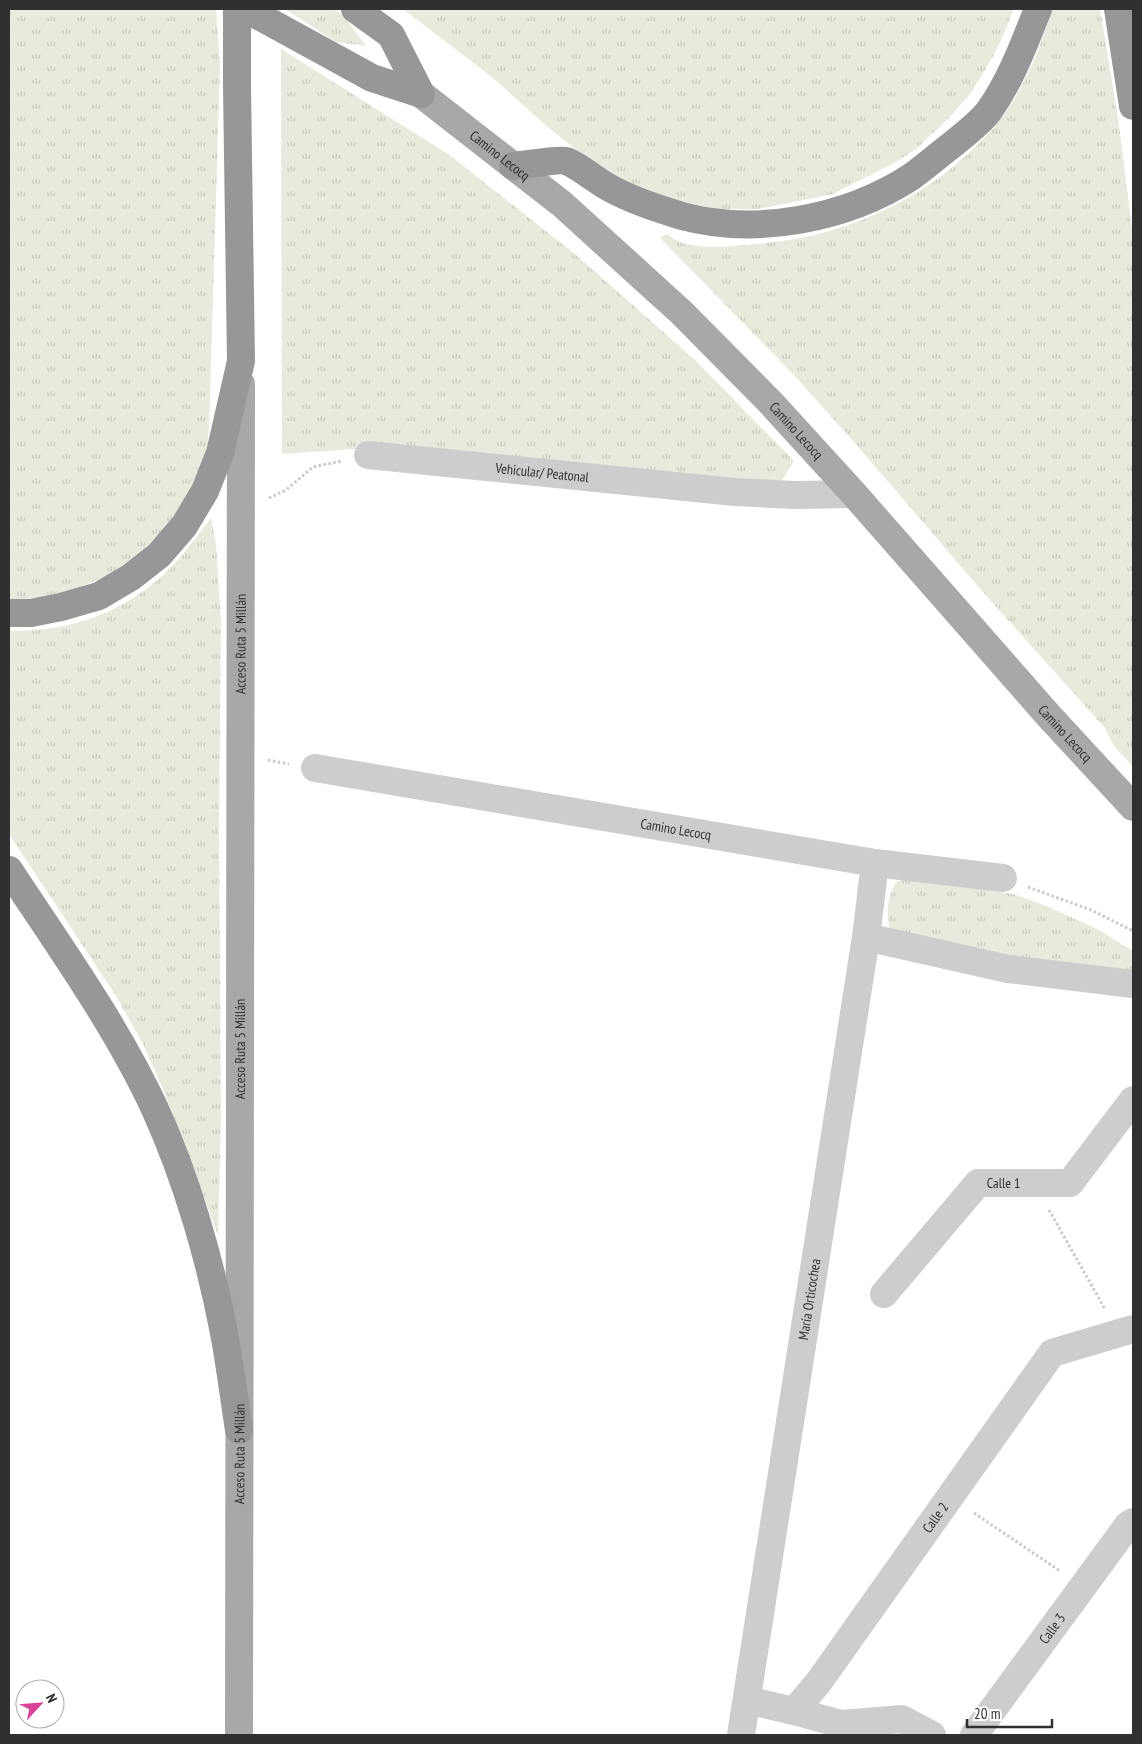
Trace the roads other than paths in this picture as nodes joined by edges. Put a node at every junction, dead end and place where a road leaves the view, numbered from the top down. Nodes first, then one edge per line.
1 (237, 9) edge
2 (246, 9) edge
3 (355, 9) edge
4 (1038, 9) edge
5 (1118, 9) edge
6 (421, 94) junction
7 (1133, 106) edge
8 (513, 166) junction
9 (241, 361) junction
10 (368, 455) road end
11 (854, 494) junction
12 (9, 612) edge
13 (315, 768) road end
14 (1133, 807) edge
15 (875, 863) junction
16 (9, 870) edge
17 (1003, 878) road end
18 (866, 937) junction
19 (1133, 984) edge
20 (1133, 1100) edge
21 (884, 1294) dead end
22 (1125, 1331) edge
23 (239, 1430) junction
24 (1133, 1522) edge
25 (747, 1700) junction
26 (794, 1711) junction
27 (239, 1735) edge
28 (741, 1735) edge
29 (932, 1735) edge
30 (974, 1735) edge

1 - 9 highway
2 - 6 highway
3 - 6 highway
4 - 8 highway
5 - 7 highway
6 - 8 main road, Camino Lecocq
8 - 11 main road, Camino Lecocq
9 - 12 highway
9 - 23 main road, Acceso Ruta 5 Millán
10 - 11 street, Vehicular/ Peatonal
11 - 14 main road, Camino Lecocq
13 - 15 street, Camino Lecocq
15 - 17 street, Camino Lecocq
15 - 18 street, María Orticochea
16 - 23 highway
18 - 19 street
18 - 25 street, María Orticochea
20 - 21 street, Calle 1
22 - 26 street, Calle 2
23 - 27 main road, Acceso Ruta 5 Millán
24 - 30 street, Calle 3
25 - 26 street
25 - 28 street, María Orticochea
26 - 29 street

